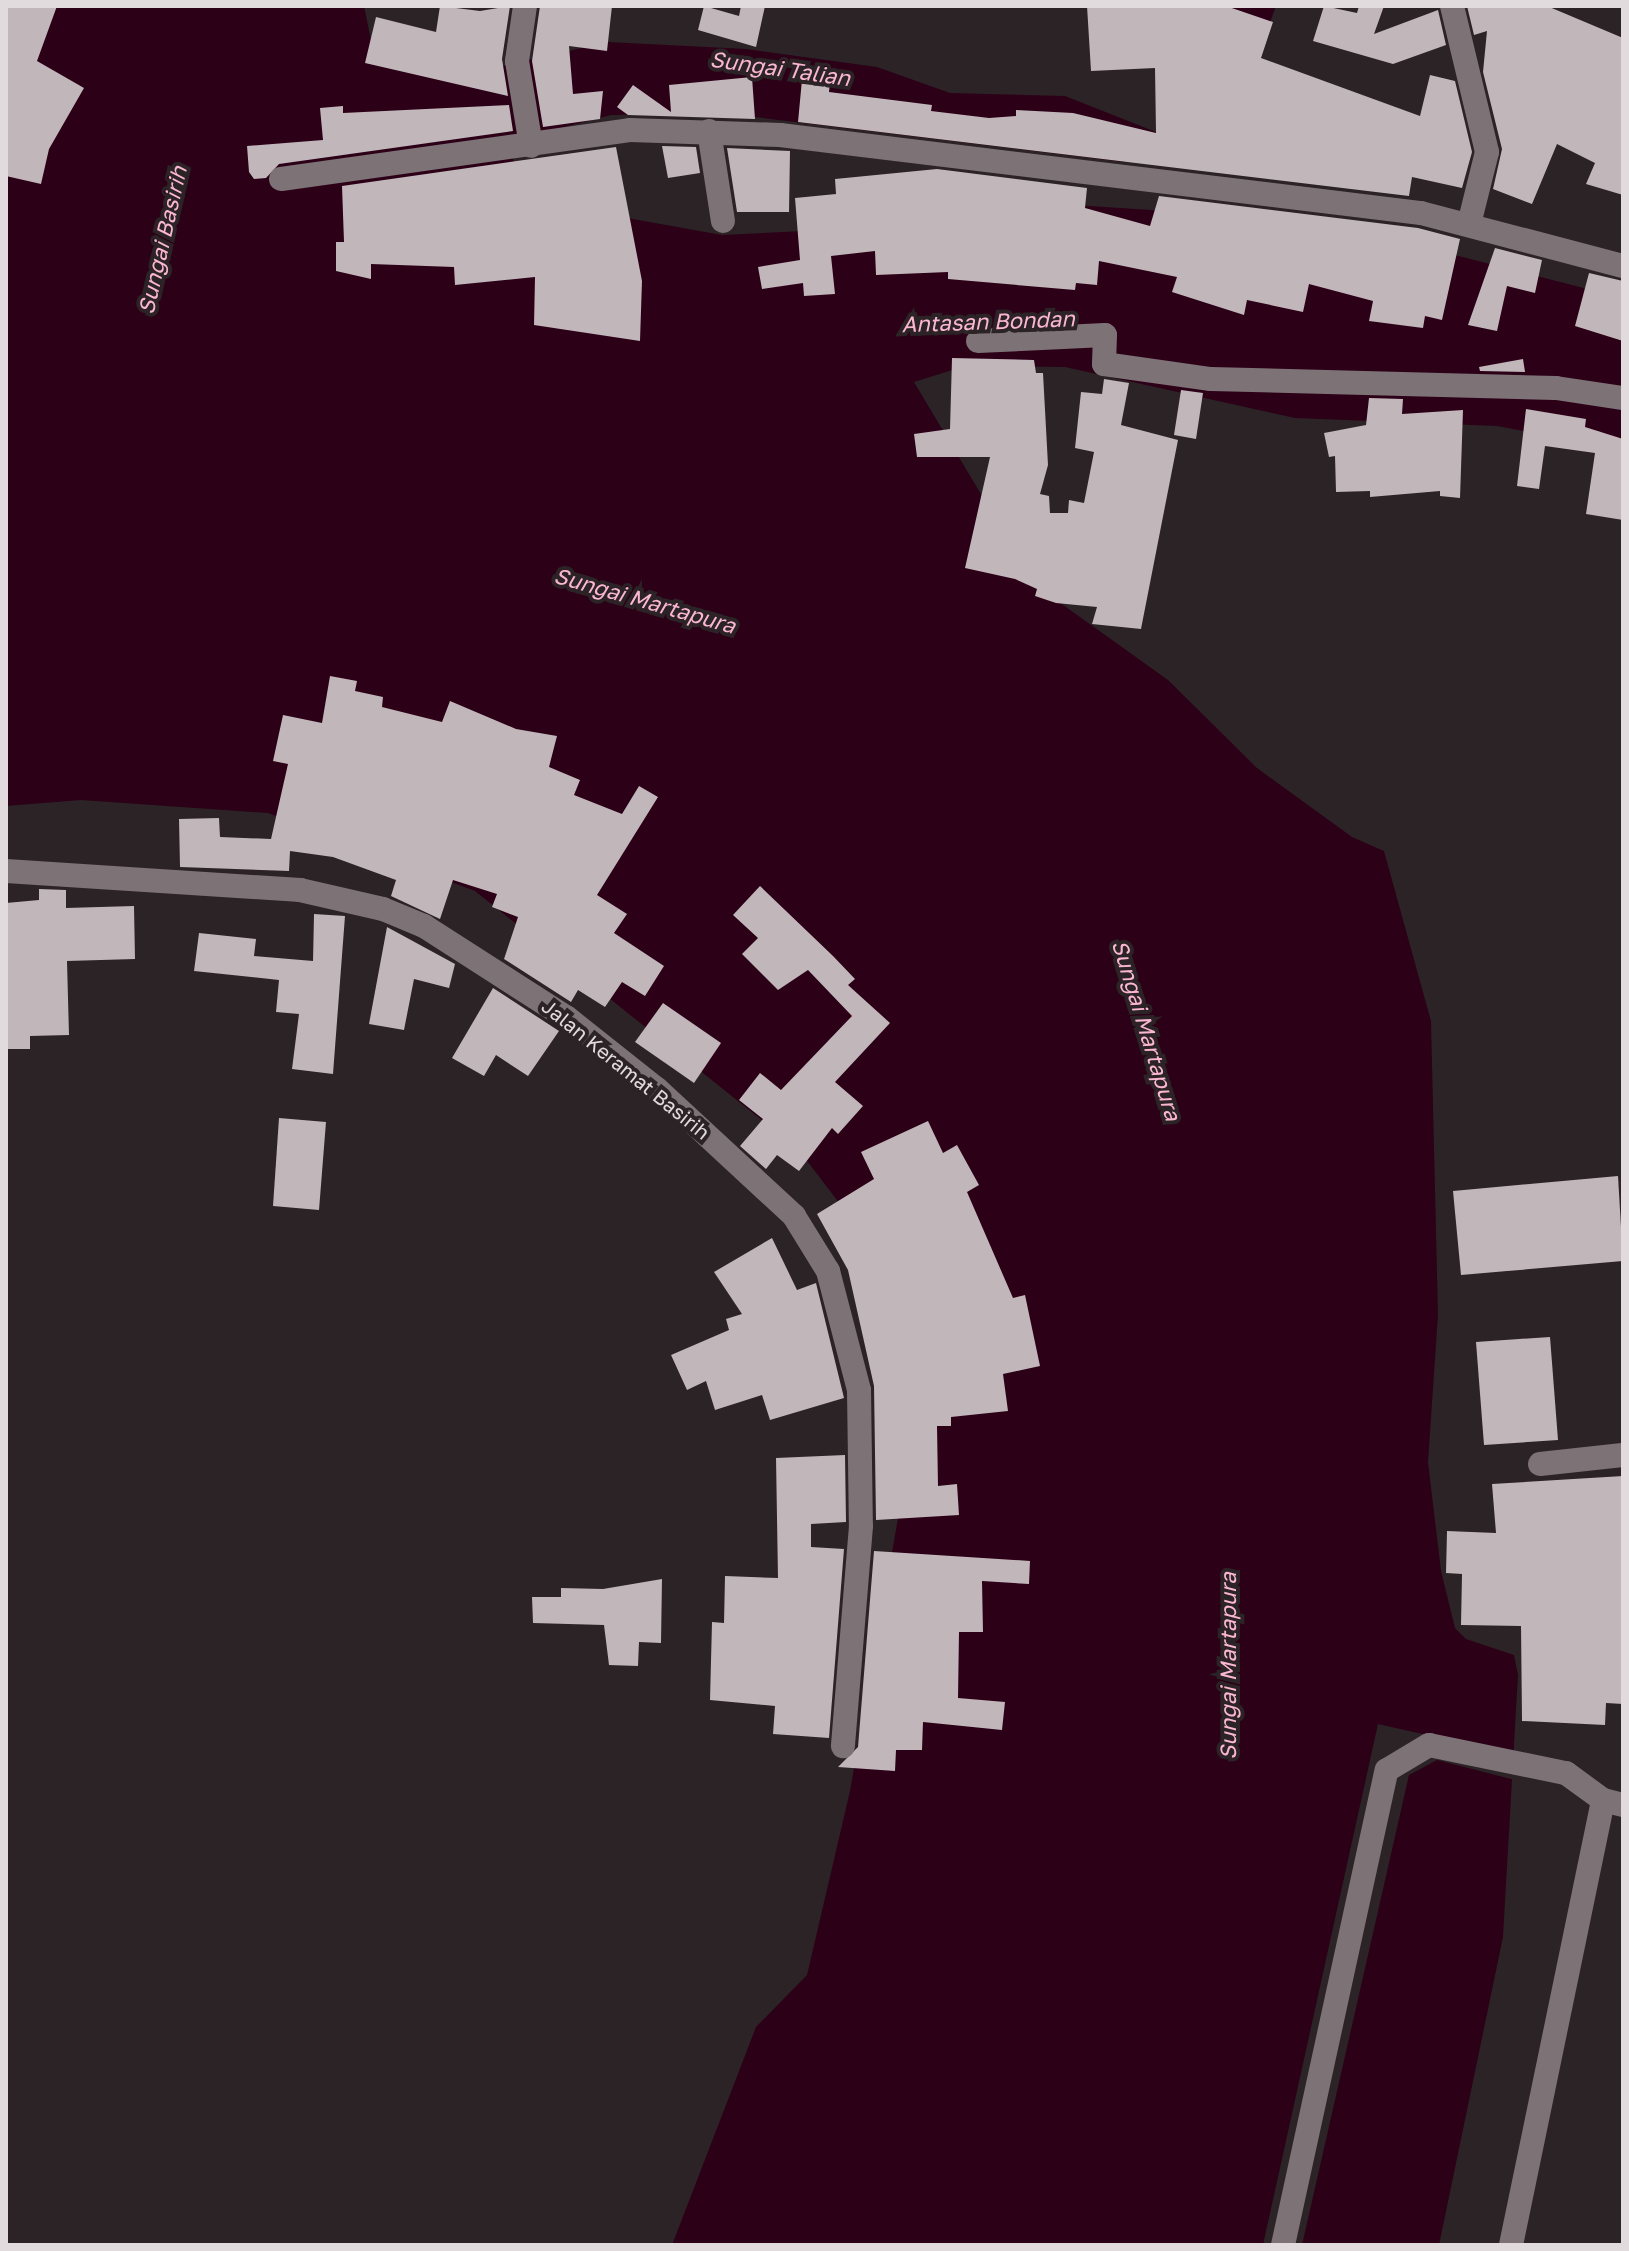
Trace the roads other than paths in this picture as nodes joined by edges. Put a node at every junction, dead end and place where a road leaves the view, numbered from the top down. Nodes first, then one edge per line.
1 (525, 6) edge
2 (1452, 6) edge
3 (709, 131) junction
4 (531, 146) junction
5 (281, 179) dead end
6 (723, 221) dead end
7 (1469, 224) junction
8 (1623, 266) edge
9 (978, 341) dead end
10 (1623, 398) edge
11 (6, 871) edge
12 (1623, 1455) edge
13 (1540, 1464) dead end
14 (843, 1746) dead end
15 (1613, 1802) edge
16 (1283, 2245) edge
17 (1511, 2245) edge

1 - 4 street
2 - 7 street
3 - 4 street
3 - 6 street
3 - 7 street
4 - 5 street
7 - 8 street
9 - 10 street
11 - 14 street, Jalan Keramat Basirih
12 - 13 street
15 - 16 street
15 - 17 street

